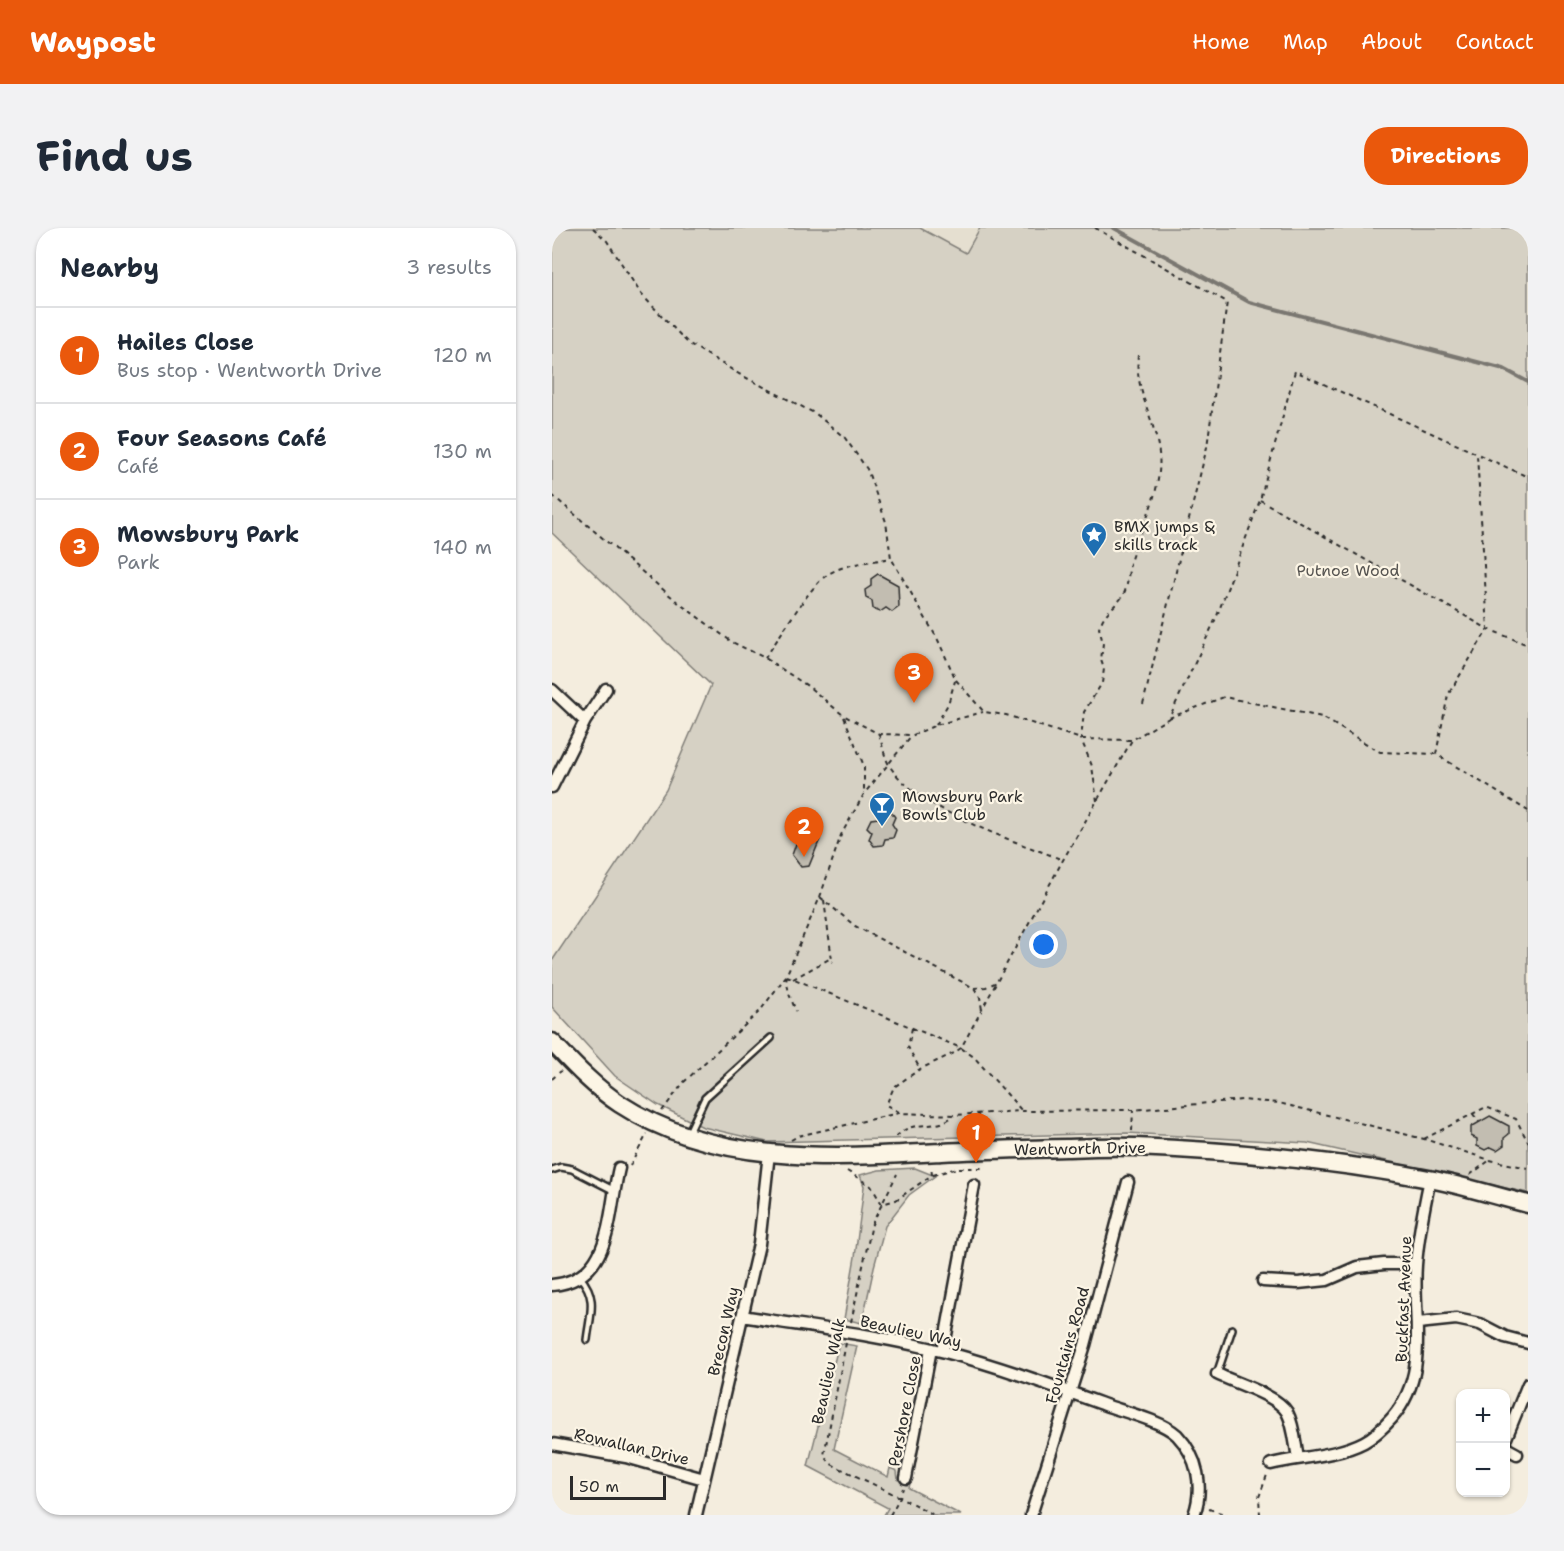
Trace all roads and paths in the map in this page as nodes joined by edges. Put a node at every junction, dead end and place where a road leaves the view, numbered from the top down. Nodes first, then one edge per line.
1 (594, 228) edge
2 (1095, 228) edge
3 (1138, 355) dead end
4 (1477, 453) junction
5 (1528, 477) edge
6 (552, 495) edge
7 (1260, 500) junction
8 (891, 558) junction
9 (1488, 629) junction
10 (1528, 645) edge
11 (765, 658) junction
12 (956, 680) junction
13 (606, 689) dead end
14 (552, 690) edge
15 (1142, 708) dead end
16 (984, 712) junction
17 (843, 715) junction
18 (1169, 718) junction
19 (585, 721) junction
20 (936, 725) junction
21 (879, 734) junction
22 (911, 735) junction
23 (1081, 740) junction
24 (1132, 740) junction
25 (1436, 754) junction
26 (889, 764) junction
27 (552, 787) edge
28 (864, 794) junction
29 (1097, 801) junction
30 (1528, 811) edge
31 (1063, 860) junction
32 (820, 897) junction
33 (824, 900) junction
34 (786, 976) junction
35 (793, 979) junction
36 (997, 982) junction
37 (974, 988) junction
38 (982, 1010) junction
39 (796, 1011) dead end
40 (912, 1028) junction
41 (771, 1038) dead end
42 (552, 1042) edge
43 (961, 1048) junction
44 (920, 1070) junction
45 (1022, 1111) junction
46 (899, 1113) junction
47 (978, 1114) junction
48 (1473, 1114) junction
49 (956, 1115) junction
50 (653, 1122) junction
51 (1479, 1122) dead end
52 (687, 1137) junction
53 (896, 1137) dead end
54 (1425, 1139) junction
55 (984, 1142) junction
56 (1528, 1142) edge
57 (776, 1153) junction
58 (931, 1153) junction
59 (619, 1168) joint
60 (979, 1168) junction
61 (983, 1168) dead end
62 (1528, 1168) edge
63 (552, 1170) edge
64 (845, 1170) dead end
65 (897, 1174) dead end
66 (932, 1175) junction
67 (1430, 1179) junction
68 (1128, 1182) dead end
69 (974, 1185) joint
70 (613, 1190) junction
71 (882, 1204) junction
72 (1528, 1204) edge
73 (1416, 1264) junction
74 (579, 1277) junction
75 (1263, 1281) dead end
76 (552, 1285) edge
77 (742, 1316) junction
78 (1418, 1323) junction
79 (1232, 1329) dead end
80 (848, 1333) junction
81 (587, 1340) dead end
82 (1528, 1343) edge
83 (931, 1349) junction
84 (944, 1351) junction
85 (1217, 1374) joint
86 (1528, 1384) edge
87 (1070, 1392) junction
88 (1510, 1428) edge
89 (552, 1444) edge
90 (1510, 1450) edge
91 (1517, 1454) dead end
92 (1298, 1458) junction
93 (1271, 1464) joint
94 (906, 1478) joint
95 (704, 1479) junction
96 (900, 1497) junction
97 (1196, 1510) edge
98 (696, 1515) edge
99 (890, 1515) edge
100 (934, 1515) edge
101 (1031, 1515) edge
102 (1227, 1515) edge
103 (1260, 1515) edge

1 - 8 path
2 - 15 path
3 - 23 path
4 - 5 path
4 - 7 path
4 - 9 path
6 - 11 path
7 - 9 path
7 - 18 path
8 - 11 path
8 - 12 path
9 - 10 path
9 - 25 path
11 - 17 path
12 - 16 path
12 - 20 path
13 - 19 street
14 - 19 street
16 - 20 path
16 - 23 path
17 - 21 path
17 - 28 path
18 - 24 path
18 - 25 path
19 - 27 street
20 - 22 path
21 - 22 path
21 - 26 path
22 - 26 path
23 - 24 path
23 - 29 path
24 - 29 path
25 - 30 path
26 - 28 path
26 - 31 path
28 - 32 path
29 - 31 path
31 - 36 path
32 - 33 path
32 - 34 path
33 - 35 path
33 - 37 path
34 - 35 path
34 - 39 path
34 - 50 path
35 - 40 path
36 - 37 path
36 - 38 path
37 - 38 path
38 - 43 path
40 - 43 path
40 - 44 path
41 - 52 lane
42 - 50 street, Wentworth Drive
43 - 44 path
43 - 45 path
44 - 46 path
45 - 47 path
45 - 54 path
46 - 49 path
46 - 57 path
47 - 49 path
47 - 55 path
48 - 51 path
48 - 54 path
48 - 56 path
49 - 53 path
50 - 52 street, Wentworth Drive
50 - 59 path
52 - 57 street, Wentworth Drive
54 - 62 path
55 - 58 street, Wentworth Drive
55 - 60 path
55 - 67 street, Wentworth Drive
57 - 58 street, Wentworth Drive
57 - 77 street, Brecon Way
58 - 66 path
59 - 70 street
60 - 61 path
60 - 66 path
60 - 69 path
63 - 70 lane
64 - 71 path
65 - 71 path, Beaulieu Walk
66 - 71 path
67 - 72 street, Wentworth Drive
67 - 73 street, Buckfast Avenue
68 - 87 street, Fountains Road
69 - 84 street
70 - 74 street
71 - 80 path, Beaulieu Walk
73 - 75 street
73 - 78 street, Buckfast Avenue
74 - 76 street
74 - 81 lane
77 - 80 street, Beaulieu Way
77 - 95 street, Brecon Way
78 - 82 street
78 - 92 street, Buckfast Avenue
79 - 85 lane
80 - 83 street, Beaulieu Way
80 - 96 path, Beaulieu Walk
83 - 84 street, Beaulieu Way
83 - 94 street, Pershore Close
84 - 87 street, Beaulieu Way
85 - 92 street
86 - 88 street
87 - 97 street, Beaulieu Way
87 - 101 street, Fountains Road
89 - 95 street, Rowallan Drive
90 - 91 street
92 - 93 street, Buckfast Avenue
93 - 103 path
94 - 96 path
95 - 98 street, Brecon Way
96 - 99 path
96 - 100 path, Beaulieu Walk
97 - 102 path

